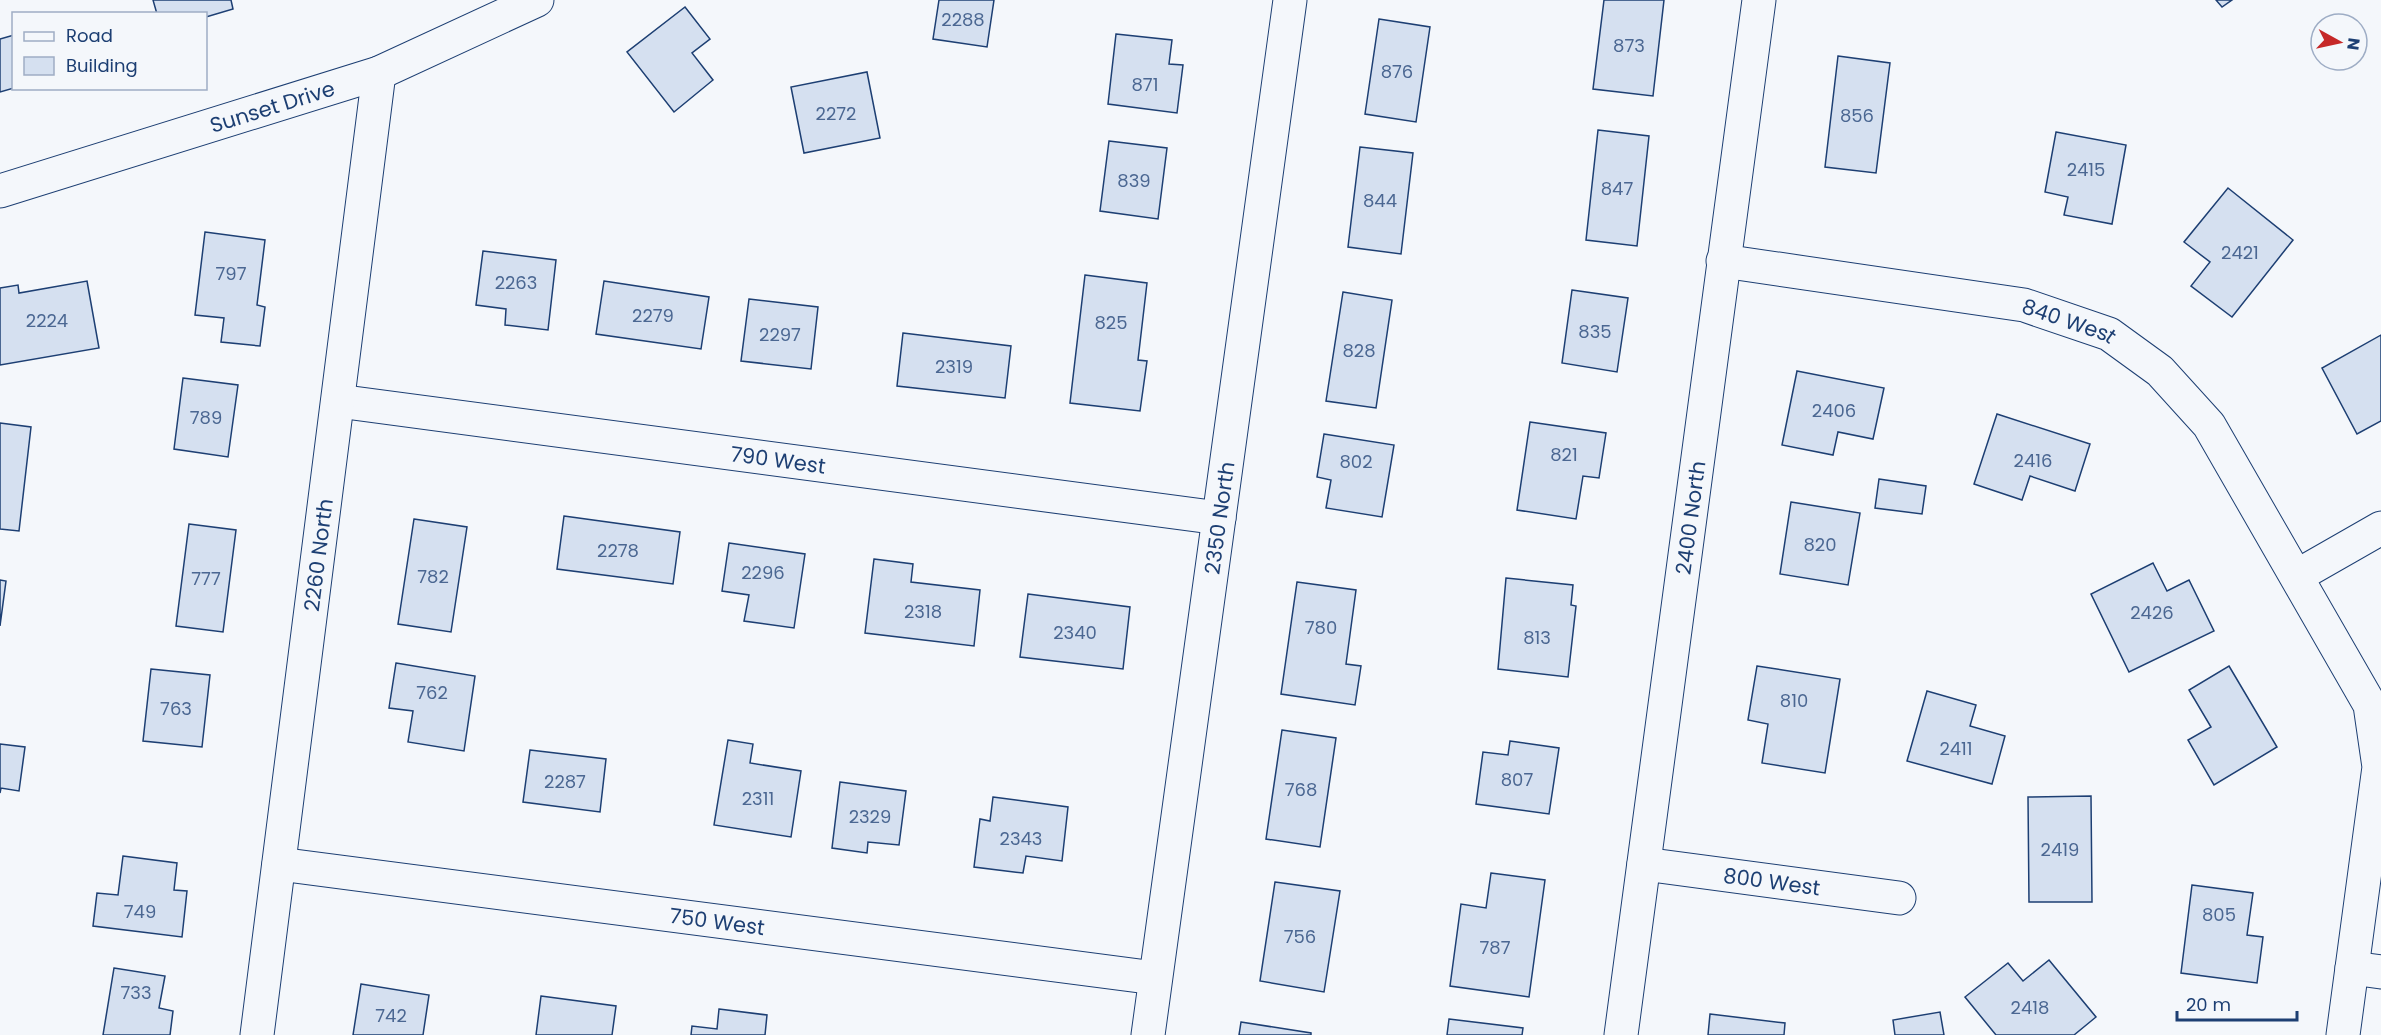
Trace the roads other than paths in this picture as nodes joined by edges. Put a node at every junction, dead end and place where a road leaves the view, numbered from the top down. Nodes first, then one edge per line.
1 (537, 0) edge
2 (1290, 0) edge
3 (1758, 0) edge
4 (379, 73) junction
5 (0, 191) edge
6 (1723, 261) junction
7 (338, 401) junction
8 (1219, 518) junction
9 (2381, 528) edge
10 (2297, 576) junction
11 (279, 864) junction
12 (1644, 864) junction
13 (1899, 898) dead end
14 (2367, 970) edge
15 (1155, 978) junction
16 (257, 1035) edge
17 (1148, 1035) edge
18 (1621, 1035) edge
19 (2343, 1035) edge

1 - 4 street, Sunset Drive
2 - 8 street, 2350 North
3 - 6 street, 2400 North
4 - 5 street, Sunset Drive
4 - 7 street, 2260 North
6 - 10 street, 840 West
6 - 12 street, 2400 North
7 - 8 street, 790 West
7 - 11 street, 2260 North
8 - 15 street, 2350 North
9 - 10 street
10 - 14 street, 840 West
11 - 15 street, 750 West
11 - 16 street, 2260 North
12 - 13 street, 800 West
12 - 18 street, 2400 North
14 - 19 street, 840 West
15 - 17 street, 2350 North

